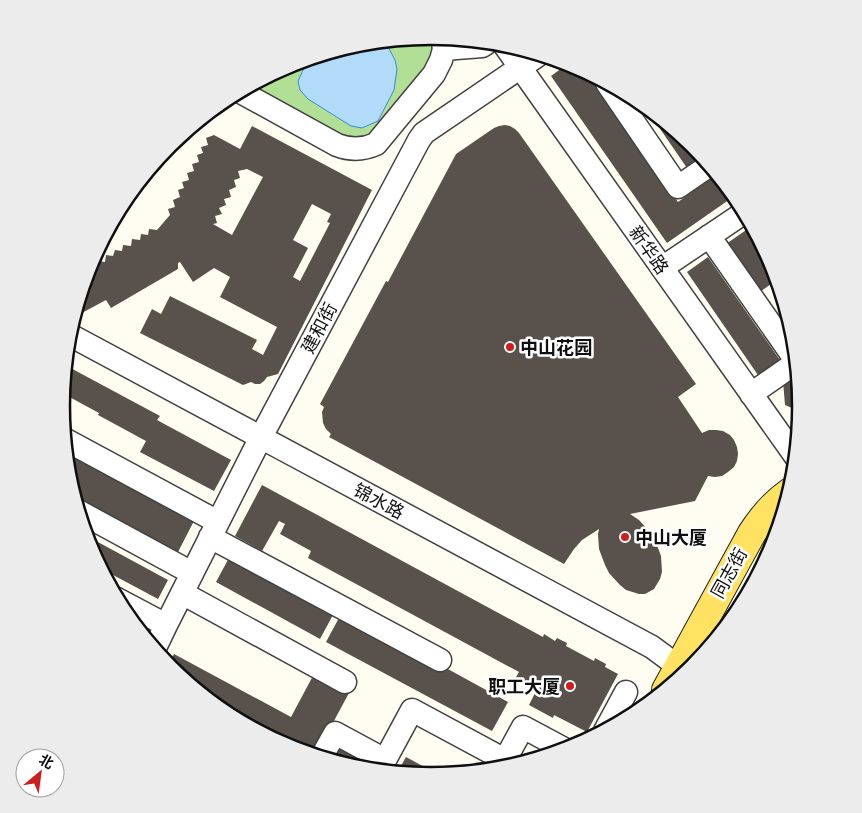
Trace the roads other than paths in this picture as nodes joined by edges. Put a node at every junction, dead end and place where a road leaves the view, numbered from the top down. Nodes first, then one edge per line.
1 (443, 45) edge
2 (510, 54) edge
3 (532, 59) edge
4 (520, 68) junction
5 (247, 95) edge
6 (615, 95) edge
7 (704, 169) edge
8 (738, 216) edge
9 (709, 236) junction
10 (662, 268) junction
11 (76, 338) edge
12 (788, 349) edge
13 (790, 367) edge
14 (751, 394) junction
15 (261, 437) junction
16 (72, 445) edge
17 (790, 448) edge
18 (780, 498) edge
19 (87, 516) edge
20 (214, 530) junction
21 (768, 537) edge
22 (192, 573) junction
23 (182, 593) junction
24 (129, 605) edge
25 (166, 625) junction
26 (157, 643) edge
27 (697, 651) edge
28 (693, 656) edge
29 (440, 660) dead end
30 (685, 664) edge
31 (345, 682) dead end
32 (626, 692) dead end
33 (610, 721) edge
34 (557, 745) edge
35 (325, 752) edge

1 - 5 street
2 - 4 street, 新华路
3 - 4 street, 建和街
4 - 10 street, 新华路
4 - 15 street, 建和街
6 - 7 street
8 - 9 street
9 - 10 street
9 - 12 street
10 - 14 street, 新华路
11 - 15 street, 锦水路
13 - 14 street
14 - 17 street, 新华路
15 - 20 street, 建和街
15 - 30 street, 锦水路
16 - 20 street
18 - 28 main road, 同志街
19 - 22 street
20 - 22 street, 建和街
20 - 29 street
21 - 27 main road, 同志街
22 - 23 street, 建和街
23 - 25 street, 建和街
23 - 31 street
24 - 25 street
25 - 26 street, 建和街
32 - 33 street
34 - 35 street

